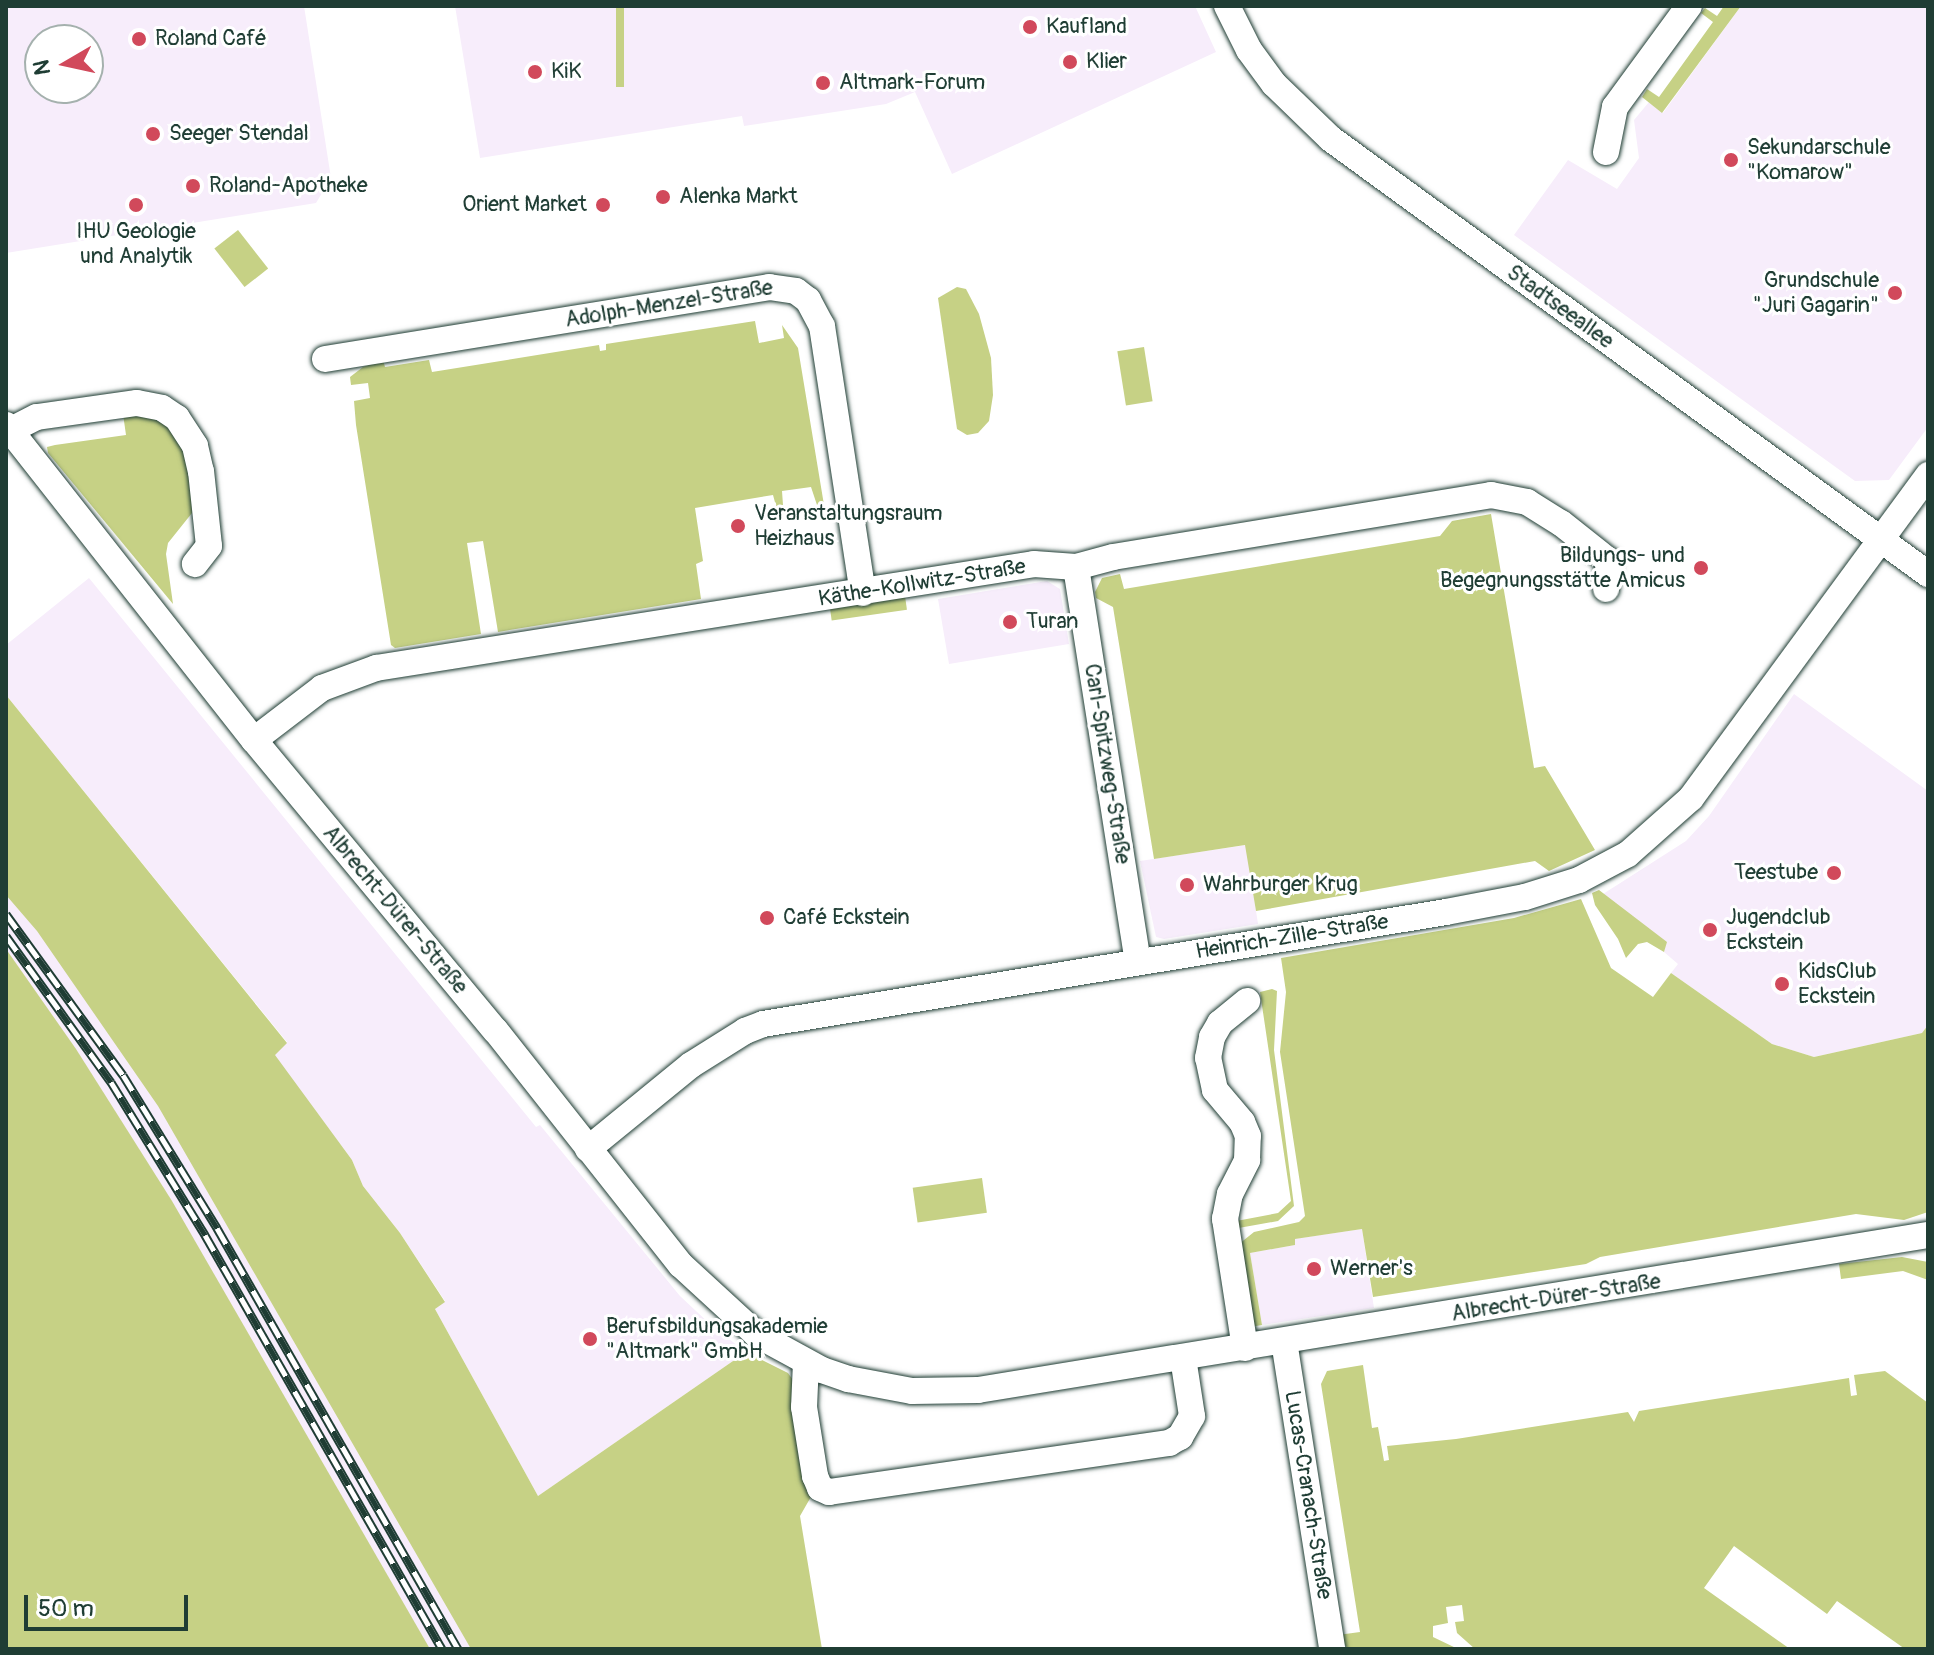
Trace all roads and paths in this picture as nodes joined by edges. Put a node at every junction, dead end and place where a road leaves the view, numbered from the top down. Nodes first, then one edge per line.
1 (1227, 6) edge
2 (1689, 6) edge
3 (1606, 152) dead end
4 (325, 359) dead end
5 (8, 428) edge
6 (1928, 475) edge
7 (1881, 540) junction
8 (195, 564) dead end
9 (1076, 567) junction
10 (1928, 574) edge
11 (1606, 589) dead end
12 (863, 593) junction
13 (254, 740) junction
14 (1138, 962) junction
15 (1247, 1001) dead end
16 (588, 1149) junction
17 (1928, 1235) edge
18 (1284, 1341) junction
19 (1245, 1348) junction
20 (1183, 1358) junction
21 (806, 1362) junction
22 (1332, 1649) edge

1 - 7 street, Stadtseeallee
2 - 3 street
4 - 12 street, Adolph-Menzel-Straße
5 - 8 street, Albrecht-Dürer-Straße
5 - 13 street, Albrecht-Dürer-Straße
6 - 7 street, Heinrich-Zille-Straße
7 - 10 street, Stadtseeallee
7 - 14 street, Heinrich-Zille-Straße
9 - 11 street, Käthe-Kollwitz-Straße
9 - 12 street, Käthe-Kollwitz-Straße
9 - 14 street, Carl-Spitzweg-Straße
12 - 13 street, Käthe-Kollwitz-Straße
13 - 16 street, Albrecht-Dürer-Straße
14 - 16 street, Heinrich-Zille-Straße
15 - 19 street
16 - 21 street, Albrecht-Dürer-Straße
17 - 18 street, Albrecht-Dürer-Straße
18 - 19 street, Albrecht-Dürer-Straße
18 - 22 street, Lucas-Cranach-Straße
19 - 20 street, Albrecht-Dürer-Straße
20 - 21 street, Albrecht-Dürer-Straße
20 - 21 street

